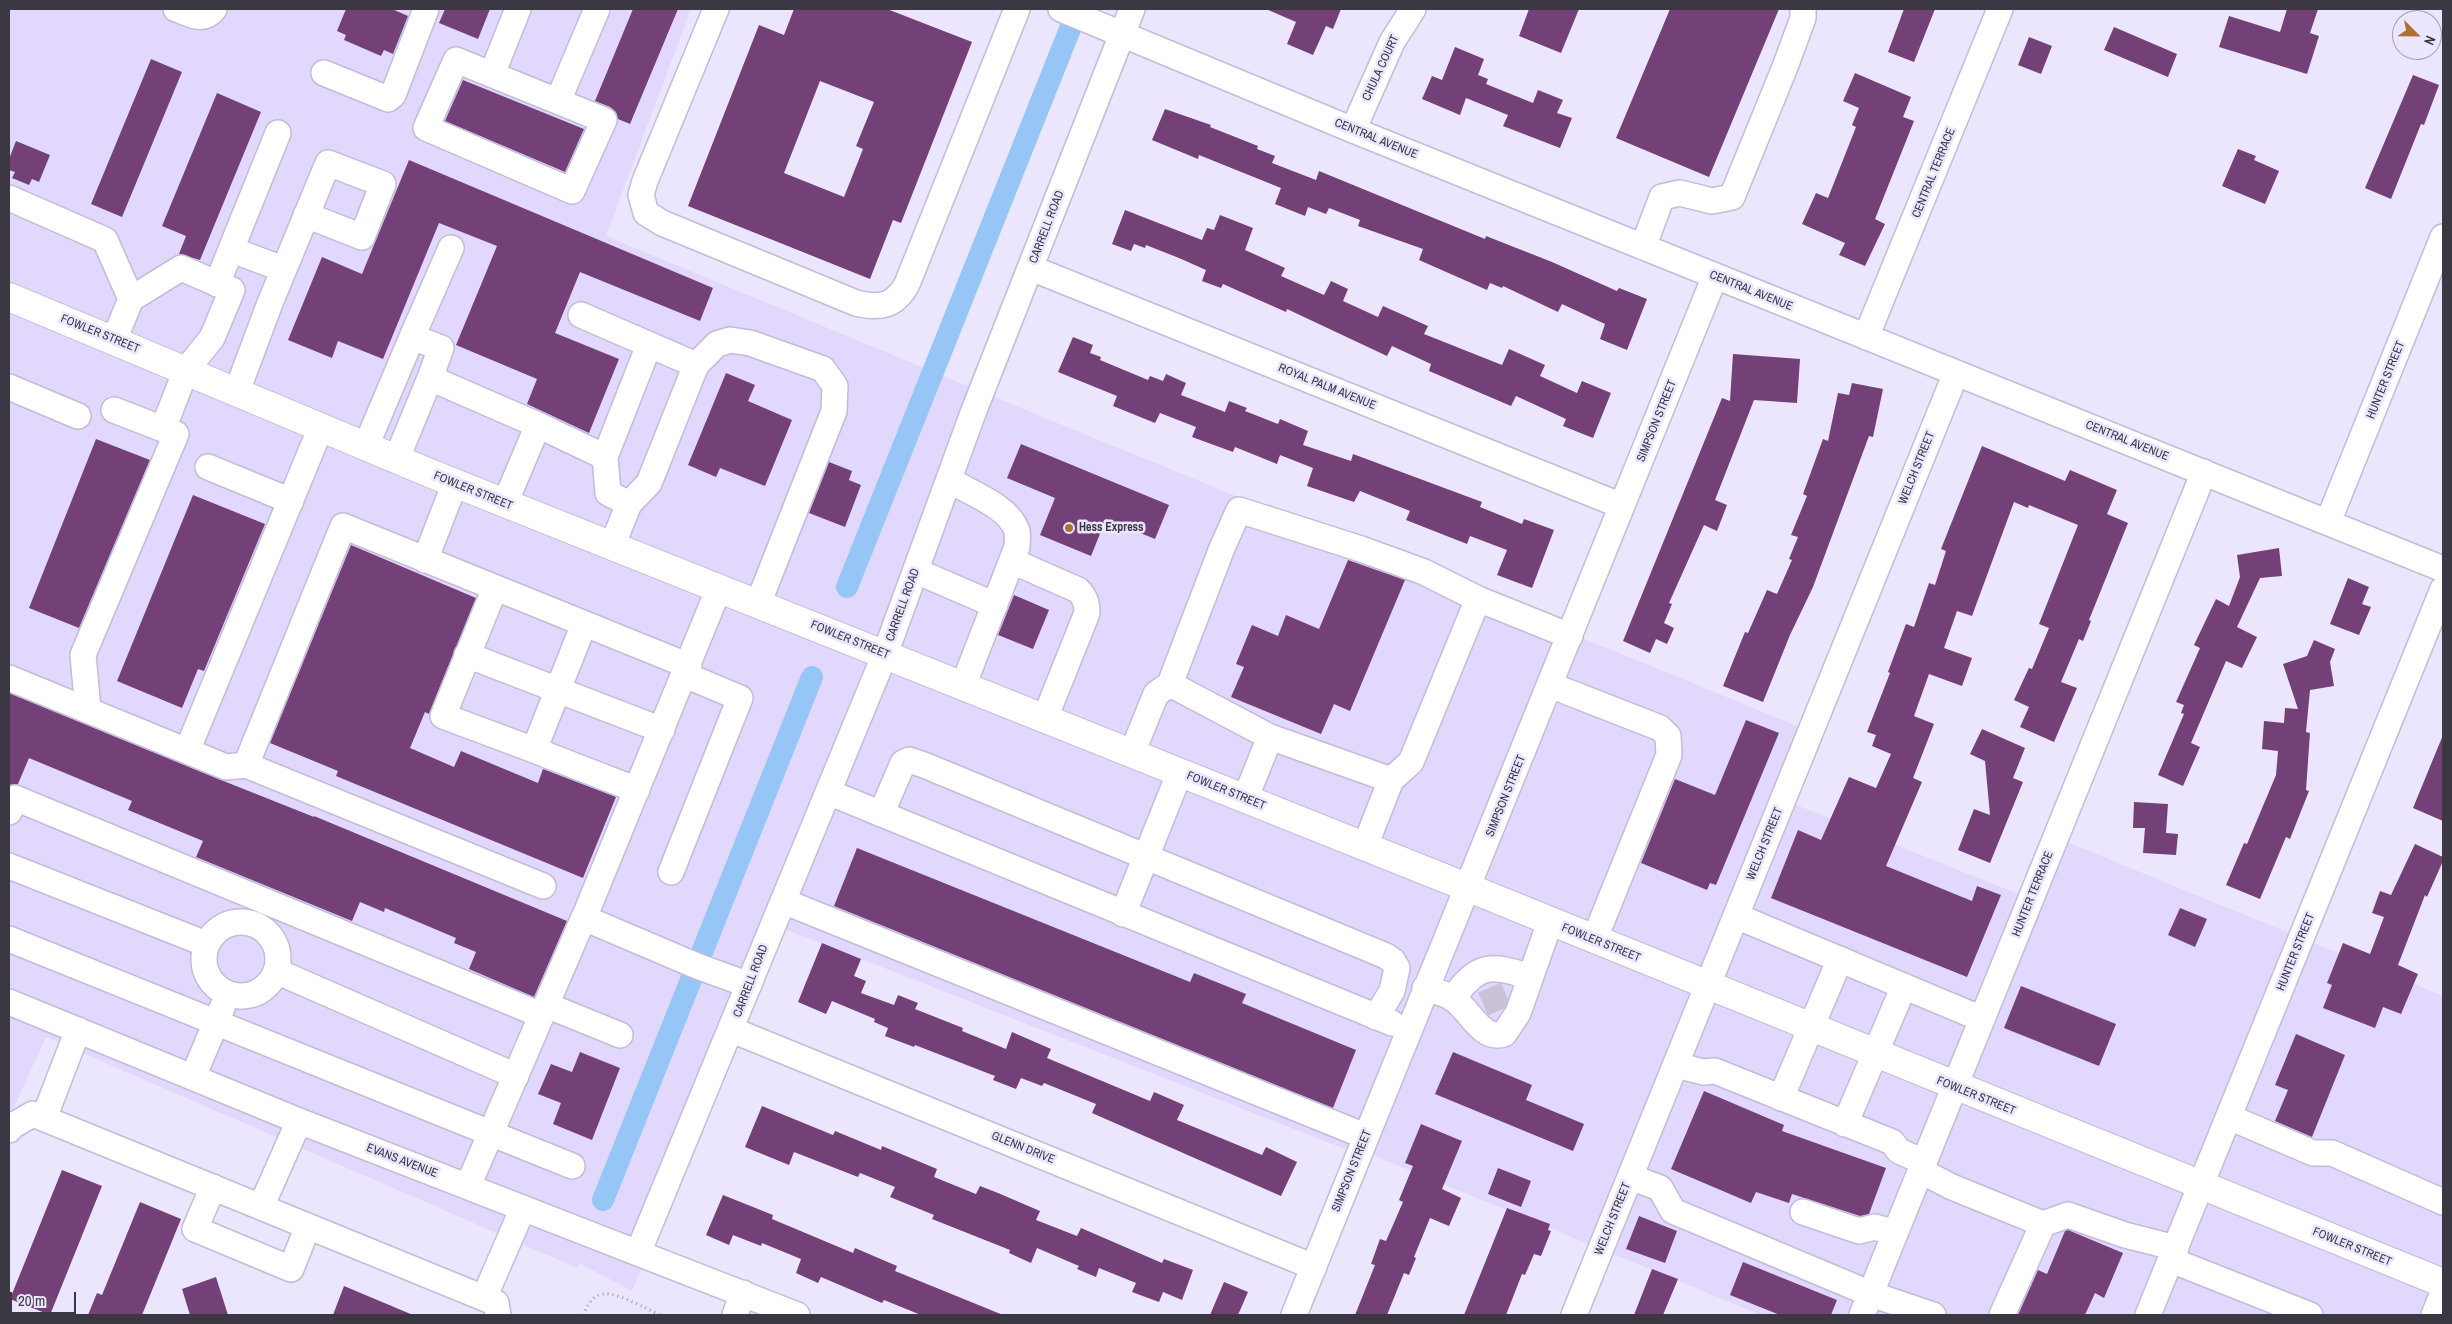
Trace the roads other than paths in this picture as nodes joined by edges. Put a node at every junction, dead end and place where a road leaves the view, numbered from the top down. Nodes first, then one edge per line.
1 (176, 9) edge
2 (214, 9) edge
3 (426, 9) edge
4 (518, 9) edge
5 (597, 9) edge
6 (716, 9) edge
7 (1017, 9) edge
8 (1061, 9) edge
9 (1132, 9) edge
10 (1413, 9) edge
11 (1803, 9) edge
12 (2000, 9) edge
13 (1112, 30) junction
14 (324, 74) dead end
15 (492, 74) junction
16 (558, 101) junction
17 (1353, 130) junction
18 (278, 133) dead end
19 (9, 198) edge
20 (306, 215) dead end
21 (2443, 237) edge
22 (1643, 247) junction
23 (451, 248) dead end
24 (232, 250) junction
25 (1031, 268) junction
26 (283, 269) junction
27 (1715, 276) junction
28 (217, 284) junction
29 (9, 297) edge
30 (131, 299) junction
31 (581, 315) dead end
32 (412, 337) junction
33 (1866, 337) junction
34 (114, 340) junction
35 (649, 346) junction
36 (696, 366) junction
37 (186, 370) junction
38 (1956, 372) junction
39 (430, 378) junction
40 (9, 387) edge
41 (238, 391) junction
42 (114, 410) dead end
43 (78, 416) dead end
44 (538, 425) junction
45 (321, 427) junction
46 (163, 429) junction
47 (366, 446) junction
48 (605, 457) junction
49 (397, 458) junction
50 (208, 467) dead end
51 (2204, 472) junction
52 (949, 480) junction
53 (455, 483) junction
54 (291, 501) junction
55 (505, 503) junction
56 (629, 504) junction
57 (1622, 506) junction
58 (2328, 522) junction
59 (612, 546) junction
60 (425, 560) junction
61 (1012, 561) junction
62 (2443, 569) edge
63 (916, 571) junction
64 (495, 588) junction
65 (720, 588) junction
66 (2443, 590) edge
67 (1478, 599) junction
68 (758, 604) junction
69 (995, 605) junction
70 (584, 624) junction
71 (1570, 636) junction
72 (885, 654) junction
73 (468, 655) junction
74 (687, 671) junction
75 (9, 678) edge
76 (1170, 684) junction
77 (1550, 685) junction
78 (963, 686) junction
79 (558, 690) junction
80 (88, 710) junction
81 (1045, 718) junction
82 (662, 730) junction
83 (1270, 737) junction
84 (534, 750) junction
85 (186, 751) junction
86 (1132, 753) junction
87 (246, 765) junction
88 (1180, 772) junction
89 (1391, 780) junction
90 (638, 790) junction
91 (828, 792) junction
92 (1245, 799) junction
93 (9, 812) edge
94 (881, 814) junction
95 (1364, 846) junction
96 (1147, 857) junction
97 (9, 866) edge
98 (671, 872) dead end
99 (543, 886) dead end
100 (1469, 888) junction
101 (265, 901) junction
102 (783, 901) junction
103 (1123, 914) junction
104 (1736, 916) junction
105 (584, 917) junction
106 (1550, 922) junction
107 (255, 925) junction
108 (9, 939) edge
109 (1594, 940) junction
110 (206, 944) junction
111 (1840, 959) junction
112 (276, 971) junction
113 (749, 985) junction
114 (1522, 985) junction
115 (1708, 986) junction
116 (1904, 986) junction
117 (1425, 988) junction
118 (228, 994) junction
119 (9, 1002) edge
120 (1468, 1004) junction
121 (544, 1010) junction
122 (1376, 1017) junction
123 (1982, 1019) junction
124 (216, 1022) junction
125 (1811, 1028) junction
126 (78, 1030) junction
127 (732, 1030) junction
128 (1408, 1030) junction
129 (620, 1035) dead end
130 (1874, 1054) junction
131 (1676, 1065) junction
132 (516, 1076) junction
133 (193, 1077) junction
134 (1955, 1087) junction
135 (1781, 1098) junction
136 (2229, 1117) junction
137 (44, 1118) junction
138 (299, 1121) junction
139 (1845, 1124) junction
140 (9, 1130) edge
141 (491, 1133) junction
142 (1366, 1136) junction
143 (572, 1166) dead end
144 (1923, 1166) junction
145 (1630, 1176) junction
146 (468, 1186) junction
147 (2201, 1186) junction
148 (213, 1187) junction
149 (2443, 1202) edge
150 (261, 1207) junction
151 (523, 1208) junction
152 (1803, 1212) dead end
153 (2043, 1224) junction
154 (308, 1226) junction
155 (1895, 1234) junction
156 (638, 1252) junction
157 (2173, 1254) junction
158 (1314, 1267) junction
159 (2443, 1283) edge
160 (2443, 1293) edge
161 (739, 1304) edge
162 (1866, 1304) edge
163 (491, 1307) edge
164 (797, 1315) edge
165 (1294, 1315) edge
166 (1574, 1315) edge
167 (1933, 1315) edge
168 (2002, 1315) edge
169 (2148, 1315) edge
170 (2310, 1315) edge
171 (2434, 1315) edge

1 - 2 street
3 - 14 street
4 - 15 street
5 - 16 street
6 - 7 street
8 - 13 street, CENTRAL AVENUE
9 - 13 street, CARRELL ROAD
10 - 17 street, CHULA COURT
11 - 22 street
12 - 33 street, CENTRAL TERRACE
13 - 17 street, CENTRAL AVENUE
13 - 25 street, CARRELL ROAD
15 - 16 street
15 - 16 street
17 - 22 street, CENTRAL AVENUE
18 - 24 street
19 - 30 street
20 - 26 street
21 - 58 street, HUNTER STREET
22 - 27 street, CENTRAL AVENUE
23 - 32 street
24 - 26 street
24 - 28 street
25 - 52 street, CARRELL ROAD
25 - 57 street, ROYAL PALM AVENUE
26 - 41 street
27 - 33 street, CENTRAL AVENUE
27 - 57 street, SIMPSON STREET
28 - 30 street
28 - 37 street
29 - 34 main road, FOWLER STREET
30 - 34 street
31 - 35 street
32 - 39 street
32 - 47 street
33 - 38 street, CENTRAL AVENUE
34 - 37 main road, FOWLER STREET
35 - 36 street
35 - 48 street
36 - 56 street
36 - 68 street
37 - 41 main road, FOWLER STREET
37 - 46 street
38 - 51 street, CENTRAL AVENUE
38 - 104 street, WELCH STREET
39 - 44 street
39 - 49 street
40 - 43 street
41 - 45 main road, FOWLER STREET
42 - 46 street
44 - 48 street
44 - 55 street
45 - 47 main road, FOWLER STREET
45 - 54 street
46 - 80 street
47 - 49 main road, FOWLER STREET
48 - 56 street
49 - 53 main road, FOWLER STREET
50 - 54 street
51 - 58 street, CENTRAL AVENUE
51 - 123 street, HUNTER TERRACE
52 - 61 street
52 - 63 street, CARRELL ROAD
53 - 55 main road, FOWLER STREET
53 - 60 street
54 - 85 street
55 - 59 main road, FOWLER STREET
56 - 59 street
57 - 71 street, SIMPSON STREET
58 - 62 street, CENTRAL AVENUE
59 - 65 main road, FOWLER STREET
60 - 64 street
60 - 87 street
61 - 69 street
61 - 81 street
63 - 69 street
63 - 72 street, CARRELL ROAD
64 - 70 street
64 - 73 street
65 - 68 main road, FOWLER STREET
65 - 74 street
66 - 136 street, HUNTER STREET
67 - 71 street
67 - 76 street
67 - 89 street
68 - 72 main road, FOWLER STREET
69 - 78 street
70 - 74 street
70 - 79 street
71 - 77 street, SIMPSON STREET
72 - 78 main road, FOWLER STREET
72 - 91 street, CARRELL ROAD
73 - 79 street
73 - 84 street
74 - 82 street
74 - 98 street
75 - 80 street
76 - 83 street
76 - 86 street
77 - 100 street, SIMPSON STREET
77 - 109 street
78 - 81 main road, FOWLER STREET
79 - 82 street
79 - 84 street
80 - 85 street
81 - 86 main road, FOWLER STREET
82 - 90 street
83 - 89 street
83 - 92 street
84 - 90 street
85 - 87 street
86 - 88 main road, FOWLER STREET
87 - 99 street
88 - 92 main road, FOWLER STREET
88 - 96 street
89 - 95 street
90 - 105 street
91 - 94 street
91 - 102 street, CARRELL ROAD
92 - 95 main road, FOWLER STREET
93 - 101 street
94 - 96 street
94 - 103 street
95 - 100 main road, FOWLER STREET
96 - 103 street
96 - 122 street
97 - 110 street
100 - 106 main road, FOWLER STREET
100 - 117 street, SIMPSON STREET
101 - 107 street
101 - 121 street
102 - 113 street, CARRELL ROAD
102 - 142 street
103 - 122 street
104 - 111 street
104 - 115 street, WELCH STREET
105 - 113 street
105 - 121 street
106 - 109 main road, FOWLER STREET
106 - 114 street
107 - 110 street
107 - 112 street
108 - 124 street
109 - 115 main road, FOWLER STREET
110 - 118 street
111 - 116 street
111 - 125 street
112 - 118 street
112 - 132 street
113 - 127 street, CARRELL ROAD
114 - 120 street
114 - 120 street
115 - 125 main road, FOWLER STREET
115 - 131 street, WELCH STREET
116 - 123 street
116 - 130 street
117 - 120 street
117 - 128 street, SIMPSON STREET
118 - 124 street
119 - 126 street, EVANS AVENUE
121 - 129 street
121 - 132 street
122 - 128 street
123 - 134 street, HUNTER TERRACE
124 - 133 street
124 - 141 street
125 - 130 main road, FOWLER STREET
125 - 135 street
126 - 133 street, EVANS AVENUE
126 - 137 street
127 - 156 street, CARRELL ROAD
127 - 158 street, GLENN DRIVE
128 - 142 street, SIMPSON STREET
130 - 134 main road, FOWLER STREET
130 - 139 street
131 - 135 street
131 - 145 street, WELCH STREET
132 - 141 street
133 - 138 street, EVANS AVENUE
134 - 144 street, HUNTER TERRACE
134 - 147 main road, FOWLER STREET
135 - 139 street
136 - 147 street, HUNTER STREET
136 - 149 street
137 - 140 street
137 - 148 street
138 - 146 street, EVANS AVENUE
138 - 150 street
139 - 144 street
141 - 143 street
141 - 146 street
142 - 158 street, SIMPSON STREET
144 - 153 street
144 - 155 street, HUNTER TERRACE
145 - 162 street
145 - 166 street, WELCH STREET
146 - 151 street, EVANS AVENUE
147 - 157 street, HUNTER STREET
147 - 159 main road, FOWLER STREET
148 - 150 street
148 - 154 street
150 - 154 street
151 - 156 street, EVANS AVENUE
151 - 163 street
152 - 155 street
153 - 157 street
153 - 168 street
154 - 163 street
155 - 162 street, HUNTER TERRACE
156 - 161 street, EVANS AVENUE
157 - 169 street, HUNTER STREET
157 - 170 street
158 - 165 street, SIMPSON STREET
160 - 171 street
161 - 164 street, EVANS AVENUE
162 - 167 street

